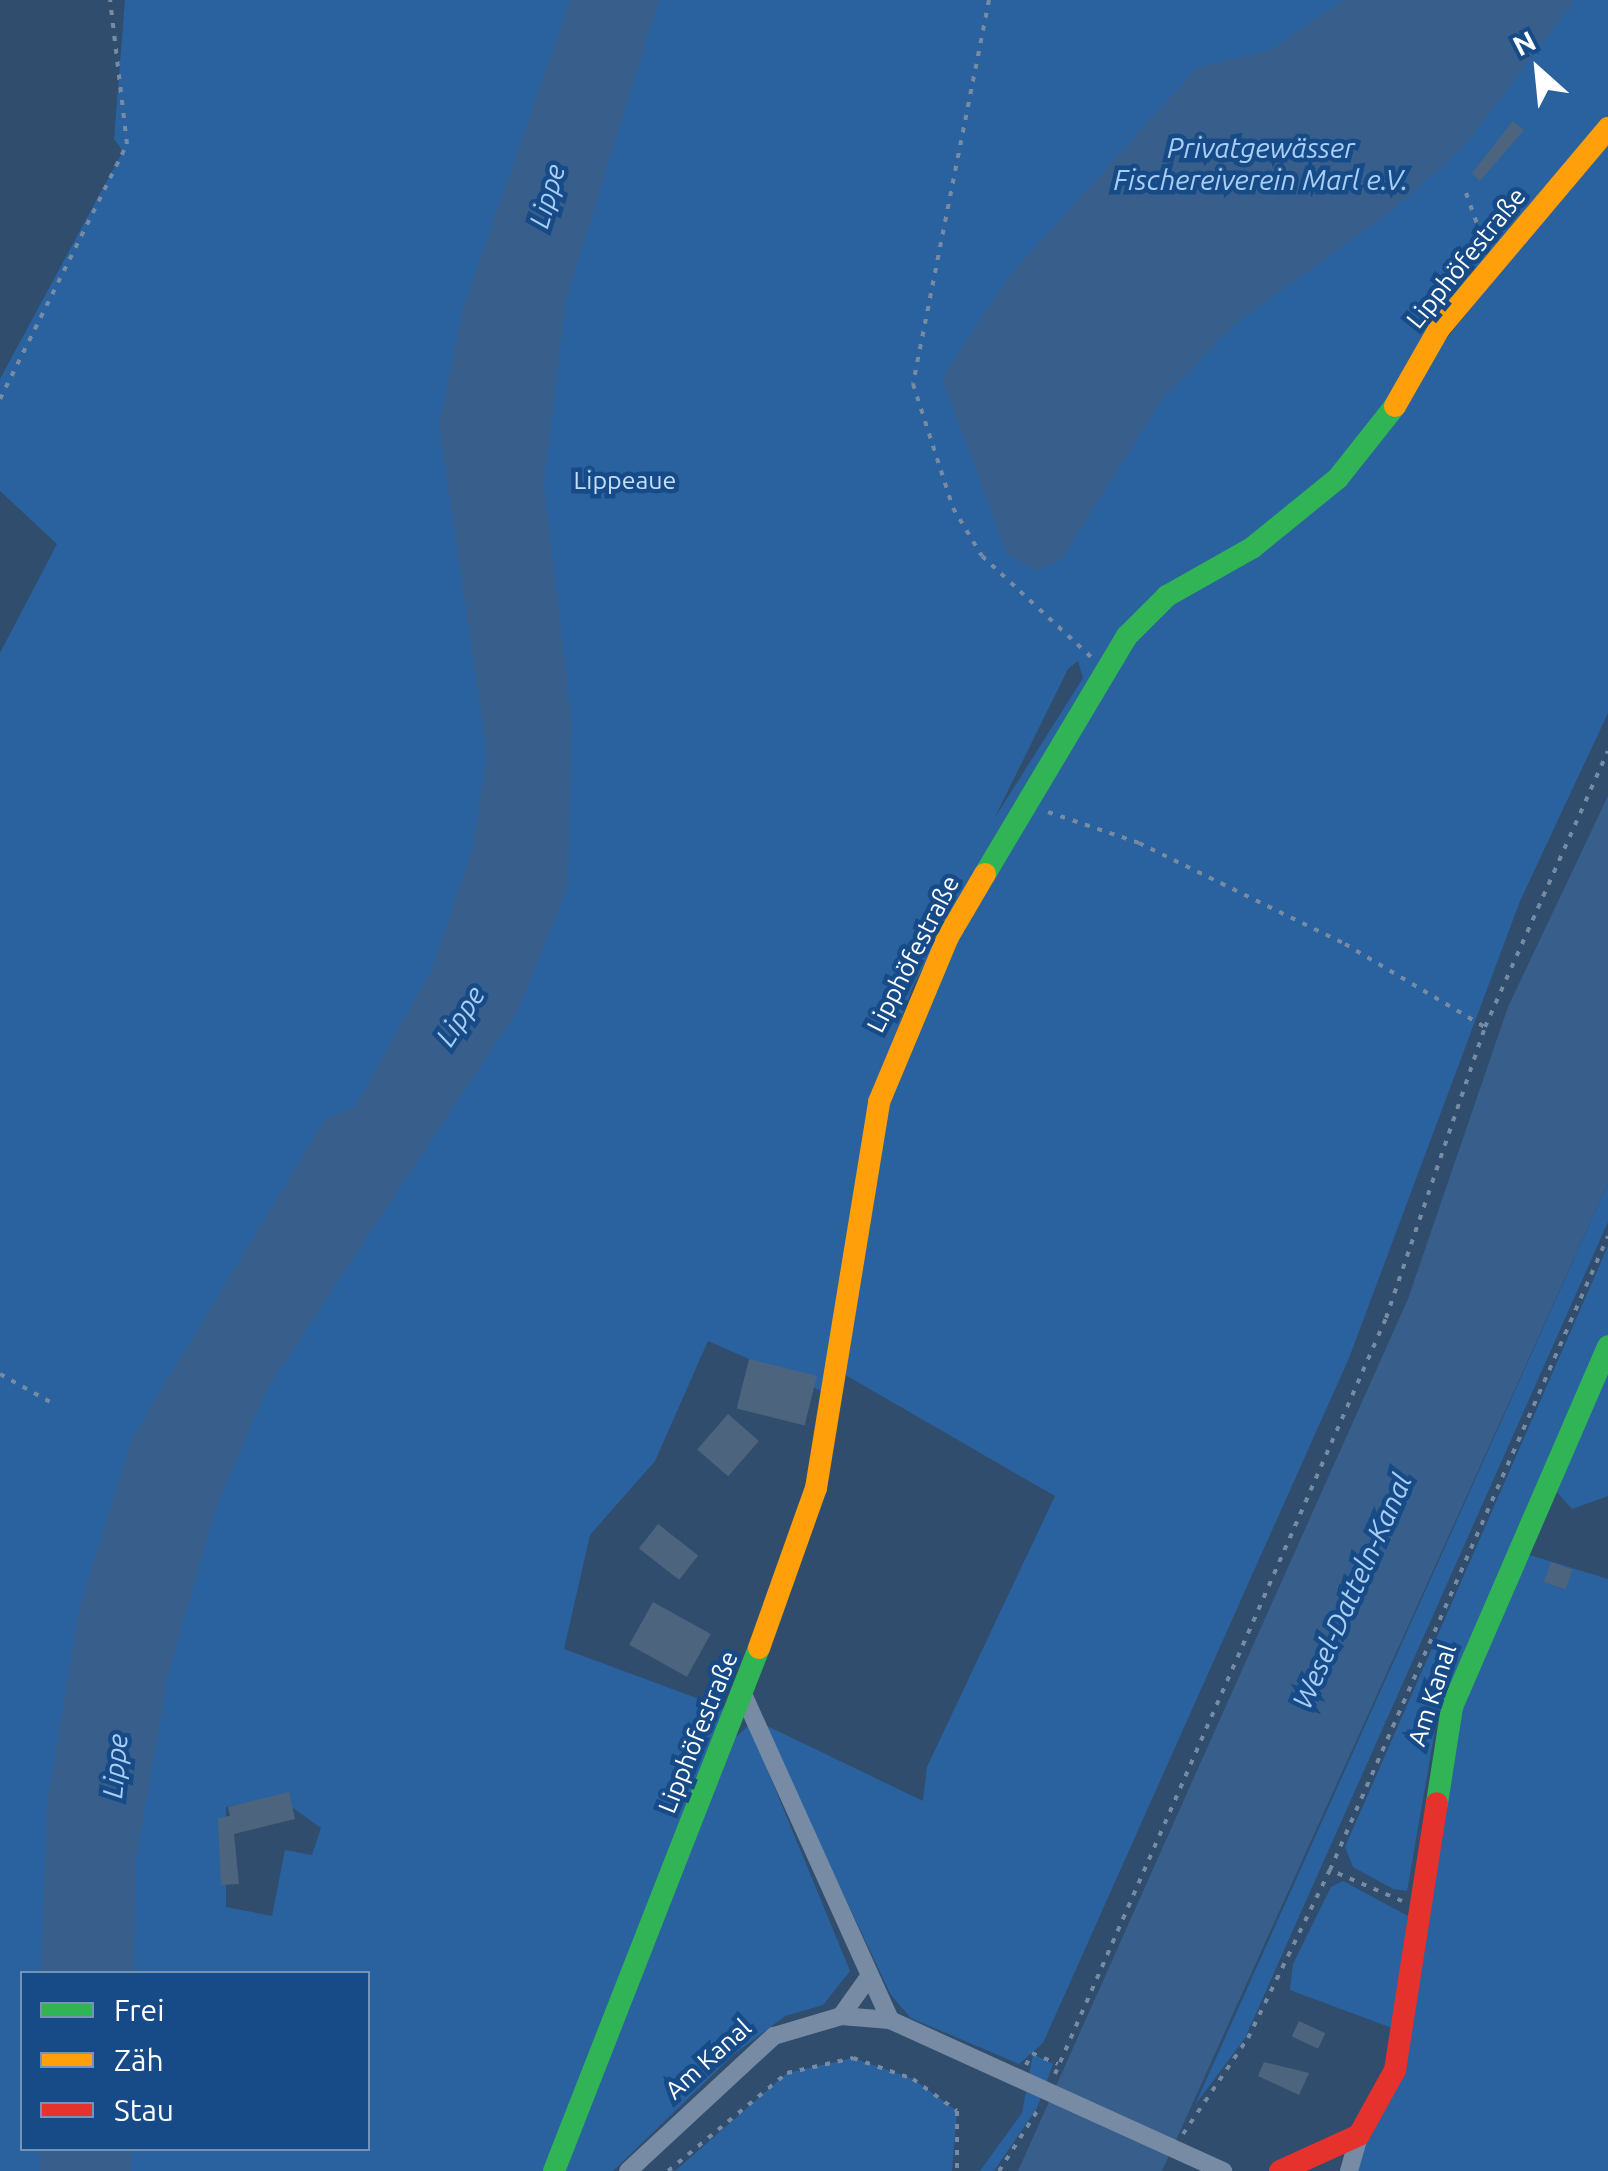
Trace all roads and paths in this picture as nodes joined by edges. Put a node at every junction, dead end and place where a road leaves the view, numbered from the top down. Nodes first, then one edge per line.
1 (110, 0) edge
2 (989, 0) edge
3 (1608, 128) edge
4 (1466, 194) dead end
5 (1479, 232) dead end
6 (0, 398) edge
7 (1102, 673) junction
8 (1608, 751) edge
9 (1025, 804) junction
10 (1485, 1027) junction
11 (1608, 1236) edge
12 (1608, 1346) edge
13 (0, 1374) edge
14 (50, 1402) dead end
15 (743, 1694) junction
16 (1330, 1870) junction
17 (1420, 1907) junction
18 (866, 1982) junction
19 (841, 2016) junction
20 (890, 2020) junction
21 (1058, 2064) junction
22 (1024, 2068) dead end
23 (1045, 2090) junction
24 (1359, 2135) junction
25 (1183, 2145) junction
26 (554, 2171) edge
27 (628, 2171) edge
28 (668, 2171) edge
29 (957, 2171) edge
30 (999, 2171) edge
31 (1224, 2171) edge
32 (1280, 2171) edge
33 (1349, 2171) edge

1 - 6 path
2 - 7 path
3 - 7 street, Lipphöfestraße
4 - 5 path
7 - 9 street, Lipphöfestraße
8 - 10 path
9 - 10 path
9 - 15 street, Lipphöfestraße
10 - 21 path
11 - 16 path
12 - 17 street, Am Kanal
13 - 14 path
15 - 18 street
15 - 26 street, Lipphöfestraße
16 - 17 path
16 - 25 path
17 - 24 street, Am Kanal
18 - 19 street
18 - 20 street
19 - 20 street, Am Kanal
19 - 27 street, Am Kanal
20 - 23 street, Am Kanal
21 - 22 path
21 - 23 path
23 - 25 street, Am Kanal
23 - 30 path
24 - 32 street
24 - 33 street, Am Kanal
25 - 31 street, Am Kanal
28 - 29 path

